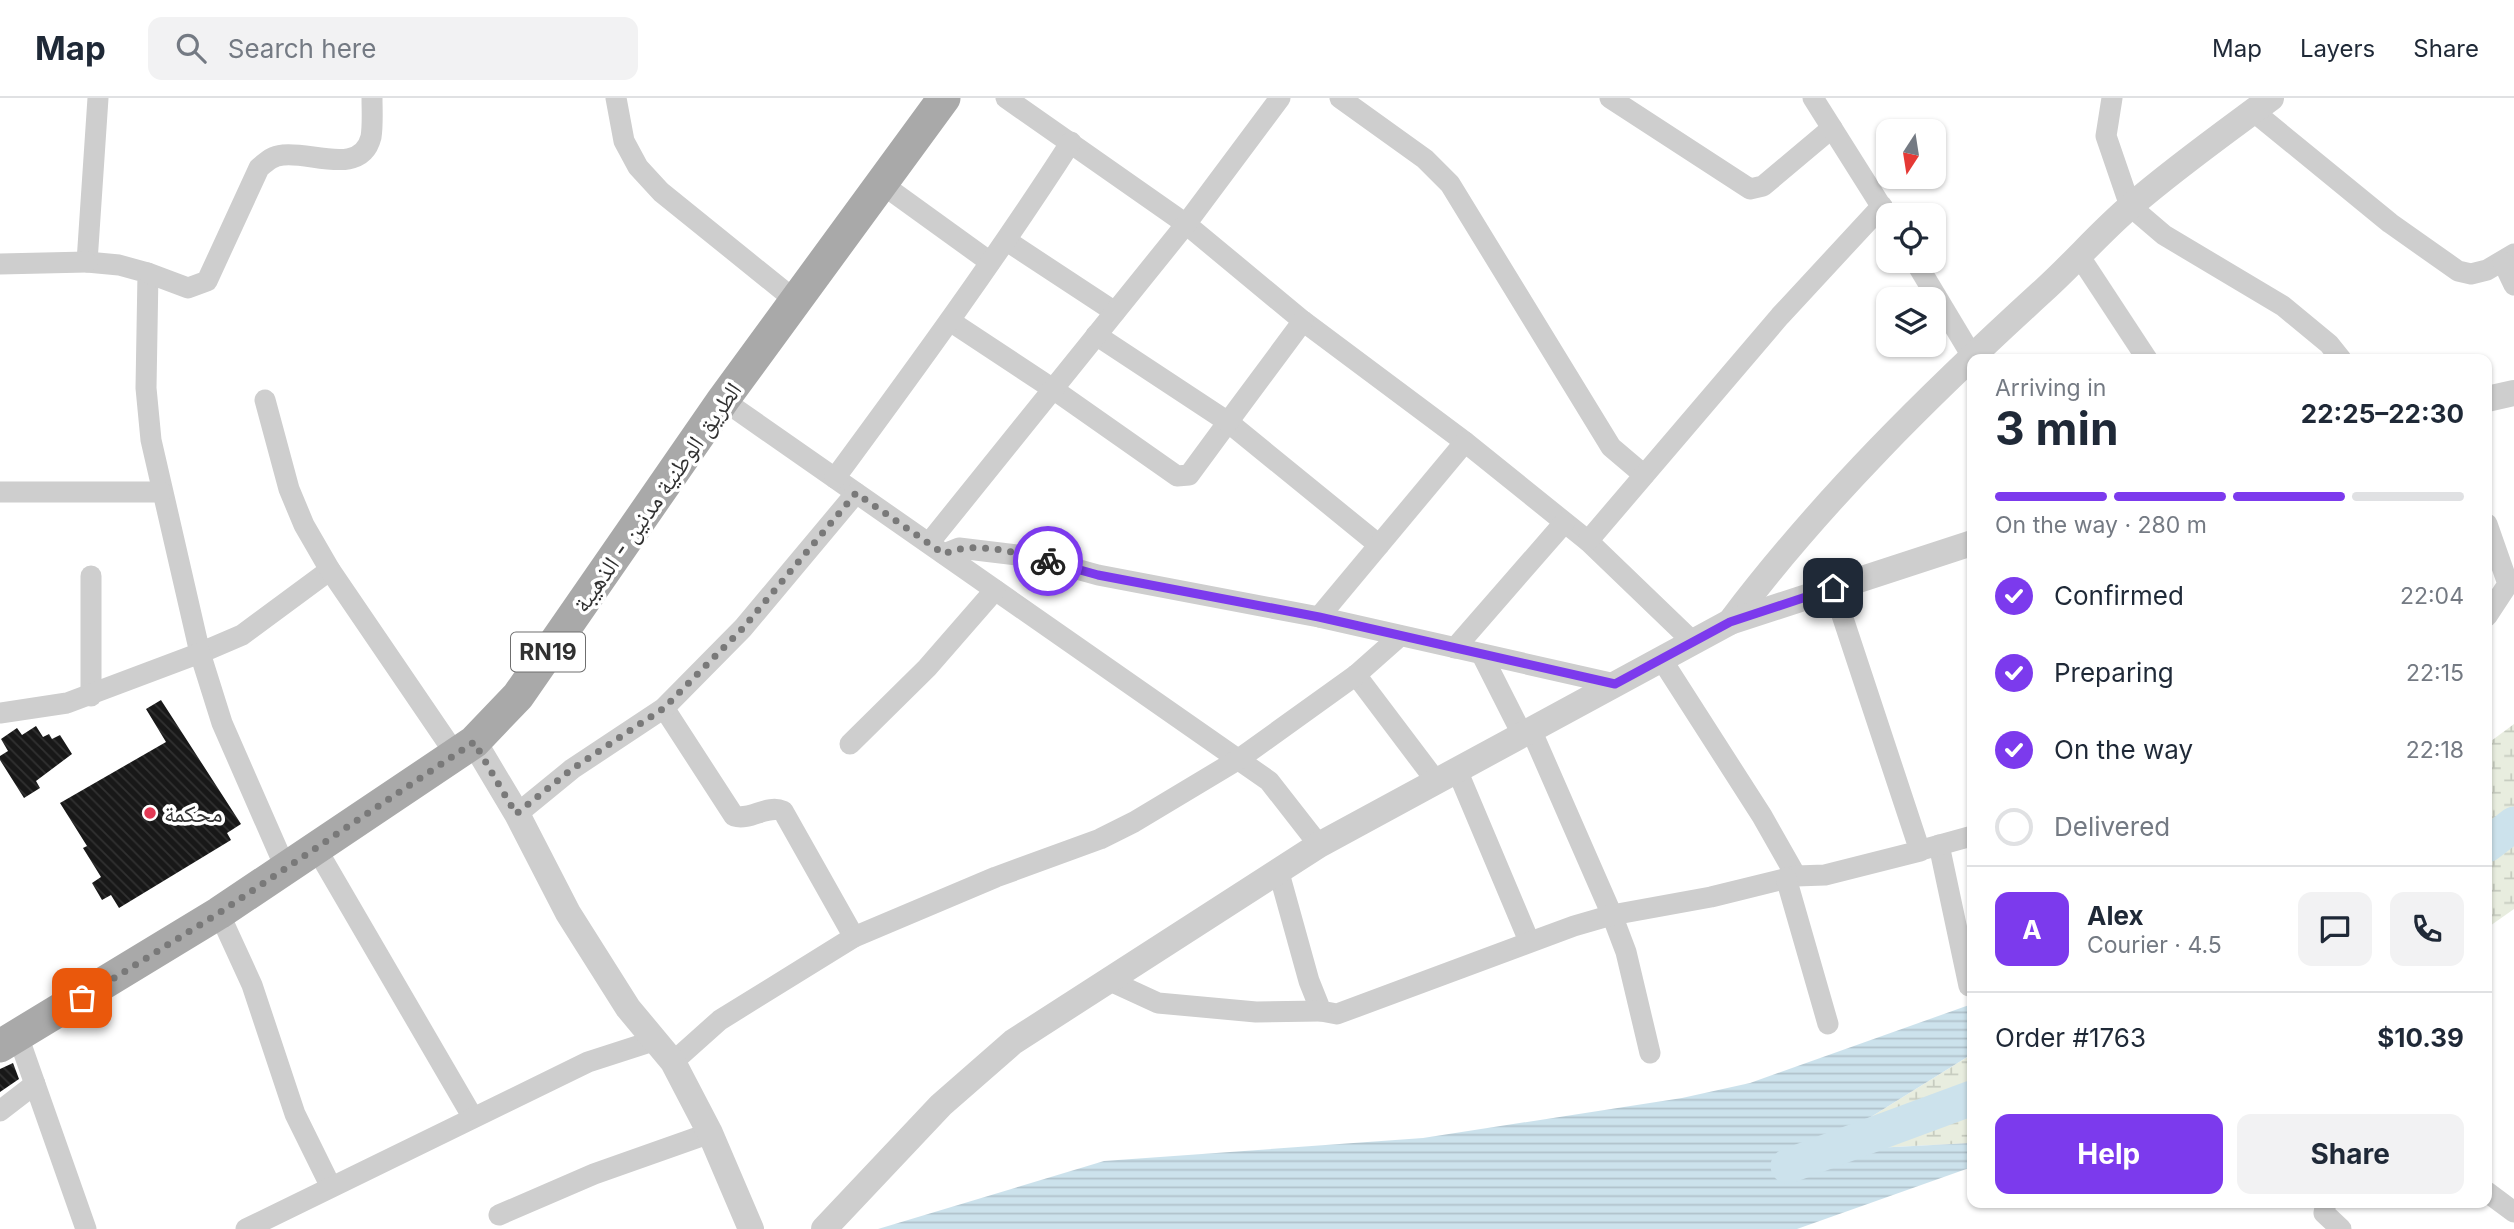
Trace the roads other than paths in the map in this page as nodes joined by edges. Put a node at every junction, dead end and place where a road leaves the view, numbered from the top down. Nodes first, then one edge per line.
1 (98, 98) edge
2 (372, 98) edge
3 (616, 98) edge
4 (944, 98) edge
5 (1006, 98) edge
6 (1280, 98) edge
7 (1340, 98) edge
8 (1610, 98) edge
9 (1813, 98) edge
10 (2112, 98) edge
11 (2262, 104) edge
12 (1832, 128) junction
13 (1071, 142) junction
14 (881, 184) junction
15 (1879, 203) edge
16 (2130, 206) junction
17 (1876, 221) edge
18 (1186, 224) junction
19 (1007, 241) junction
20 (2080, 257) junction
21 (2508, 258) edge
22 (87, 262) junction
23 (990, 262) junction
24 (0, 264) edge
25 (148, 273) junction
26 (1922, 273) edge
27 (2514, 285) edge
28 (796, 301) junction
29 (1115, 312) junction
30 (950, 321) junction
31 (1303, 321) junction
32 (1096, 335) junction
33 (1971, 354) edge
34 (1974, 354) edge
35 (2144, 354) edge
36 (2337, 354) edge
37 (1967, 361) edge
38 (1054, 389) junction
39 (2514, 393) edge
40 (2492, 398) edge
41 (265, 400) dead end
42 (723, 400) junction
43 (1228, 422) junction
44 (1465, 442) junction
45 (1644, 475) junction
46 (835, 478) junction
47 (0, 492) edge
48 (161, 492) junction
49 (856, 493) junction
50 (1564, 523) junction
51 (2492, 538) edge
52 (1588, 541) junction
53 (1379, 545) junction
54 (1967, 545) edge
55 (937, 549) junction
56 (330, 570) junction
57 (91, 576) dead end
58 (1833, 588) junction
59 (996, 590) junction
60 (2492, 608) edge
61 (1319, 617) junction
62 (1730, 622) junction
63 (1400, 636) junction
64 (1693, 642) junction
65 (1455, 648) junction
66 (200, 653) junction
67 (1482, 655) junction
68 (1661, 660) junction
69 (1356, 675) junction
70 (1615, 684) junction
71 (91, 696) junction
72 (664, 708) junction
73 (0, 713) edge
74 (1527, 734) junction
75 (850, 744) dead end
76 (465, 749) junction
77 (1238, 759) junction
78 (1446, 775) junction
79 (516, 814) junction
80 (1967, 837) edge
81 (1318, 845) junction
82 (316, 848) junction
83 (1930, 848) junction
84 (285, 867) junction
85 (1279, 873) junction
86 (1791, 877) junction
87 (219, 913) junction
88 (1612, 915) junction
89 (855, 937) junction
90 (1529, 941) junction
91 (1967, 979) edge
92 (1108, 980) junction
93 (1321, 1011) junction
94 (1828, 1024) dead end
95 (9, 1041) edge
96 (653, 1041) junction
97 (1650, 1053) dead end
98 (673, 1062) junction
99 (35, 1084) junction
100 (0, 1111) edge
101 (472, 1116) junction
102 (710, 1133) junction
103 (330, 1185) junction
104 (2492, 1196) edge
105 (2325, 1208) edge
106 (2514, 1212) edge
107 (499, 1215) dead end
108 (86, 1229) edge
109 (246, 1229) edge
110 (751, 1229) edge
111 (824, 1229) edge
112 (2341, 1229) edge

1 - 22 street
2 - 25 street
3 - 28 street
4 - 14 main road, الطريق الوطنية مدنين - الذهيبة / RN19
5 - 13 street
6 - 18 street
7 - 45 street
8 - 12 street
9 - 12 street
10 - 16 street
11 - 16 street
11 - 21 street
12 - 15 street
13 - 18 street
13 - 19 street
14 - 23 street
14 - 28 main road, الطريق الوطنية مدنين - الذهيبة / RN19
16 - 20 street
16 - 36 street
17 - 45 street
18 - 29 street
18 - 31 street
19 - 23 street
19 - 29 street
20 - 34 street
20 - 35 street
21 - 27 street
22 - 24 street
22 - 25 street
23 - 30 street
25 - 48 street
26 - 33 street
28 - 42 main road, الطريق الوطنية مدنين - الذهيبة / RN19
29 - 32 street
30 - 38 street
30 - 46 street
31 - 43 street
31 - 44 street
32 - 38 street
32 - 43 street
37 - 62 street
38 - 43 street
38 - 55 street
39 - 40 street
41 - 56 street
42 - 46 street
42 - 76 main road, الطريق الوطنية مدنين - الذهيبة / RN19
43 - 53 street
44 - 50 street
44 - 53 street
45 - 52 street
46 - 49 street
47 - 48 street
48 - 66 street
49 - 55 street
49 - 72 street
50 - 52 street
50 - 65 street
51 - 60 street
52 - 64 street
53 - 61 street
54 - 58 street
55 - 59 street
55 - 61 street
56 - 66 street
56 - 76 street
57 - 71 street
58 - 62 street
58 - 83 street
59 - 75 street
59 - 77 street
61 - 63 street
62 - 64 street
63 - 65 street
63 - 69 street
64 - 68 street
65 - 67 street
66 - 71 street
66 - 84 street
67 - 70 street
67 - 74 street
68 - 70 street
68 - 86 street
69 - 77 street
69 - 78 street
70 - 74 street
71 - 73 street
72 - 79 street
72 - 89 street
74 - 78 street
74 - 88 street
76 - 79 street
76 - 82 main road, الطريق الوطنية مدنين - الذهيبة / RN19
77 - 81 street
77 - 89 street
78 - 81 street
78 - 90 street
79 - 96 street
80 - 83 street
81 - 85 street
82 - 84 main road, الطريق الوطنية مدنين - الذهيبة / RN19
82 - 101 street
83 - 86 street
83 - 91 street
84 - 87 main road, الطريق الوطنية مدنين - الذهيبة / RN19
85 - 92 street
85 - 93 street
86 - 88 street
86 - 94 street
87 - 95 main road, الطريق الوطنية مدنين - الذهيبة / RN19
87 - 103 street
88 - 90 street
88 - 97 street
89 - 98 street
90 - 93 street
92 - 93 street
92 - 111 street
95 - 99 street
96 - 98 street
96 - 101 street
98 - 102 street
99 - 100 street
99 - 108 street
101 - 103 street
102 - 107 street
102 - 110 street
103 - 109 street
104 - 106 street
105 - 112 street

